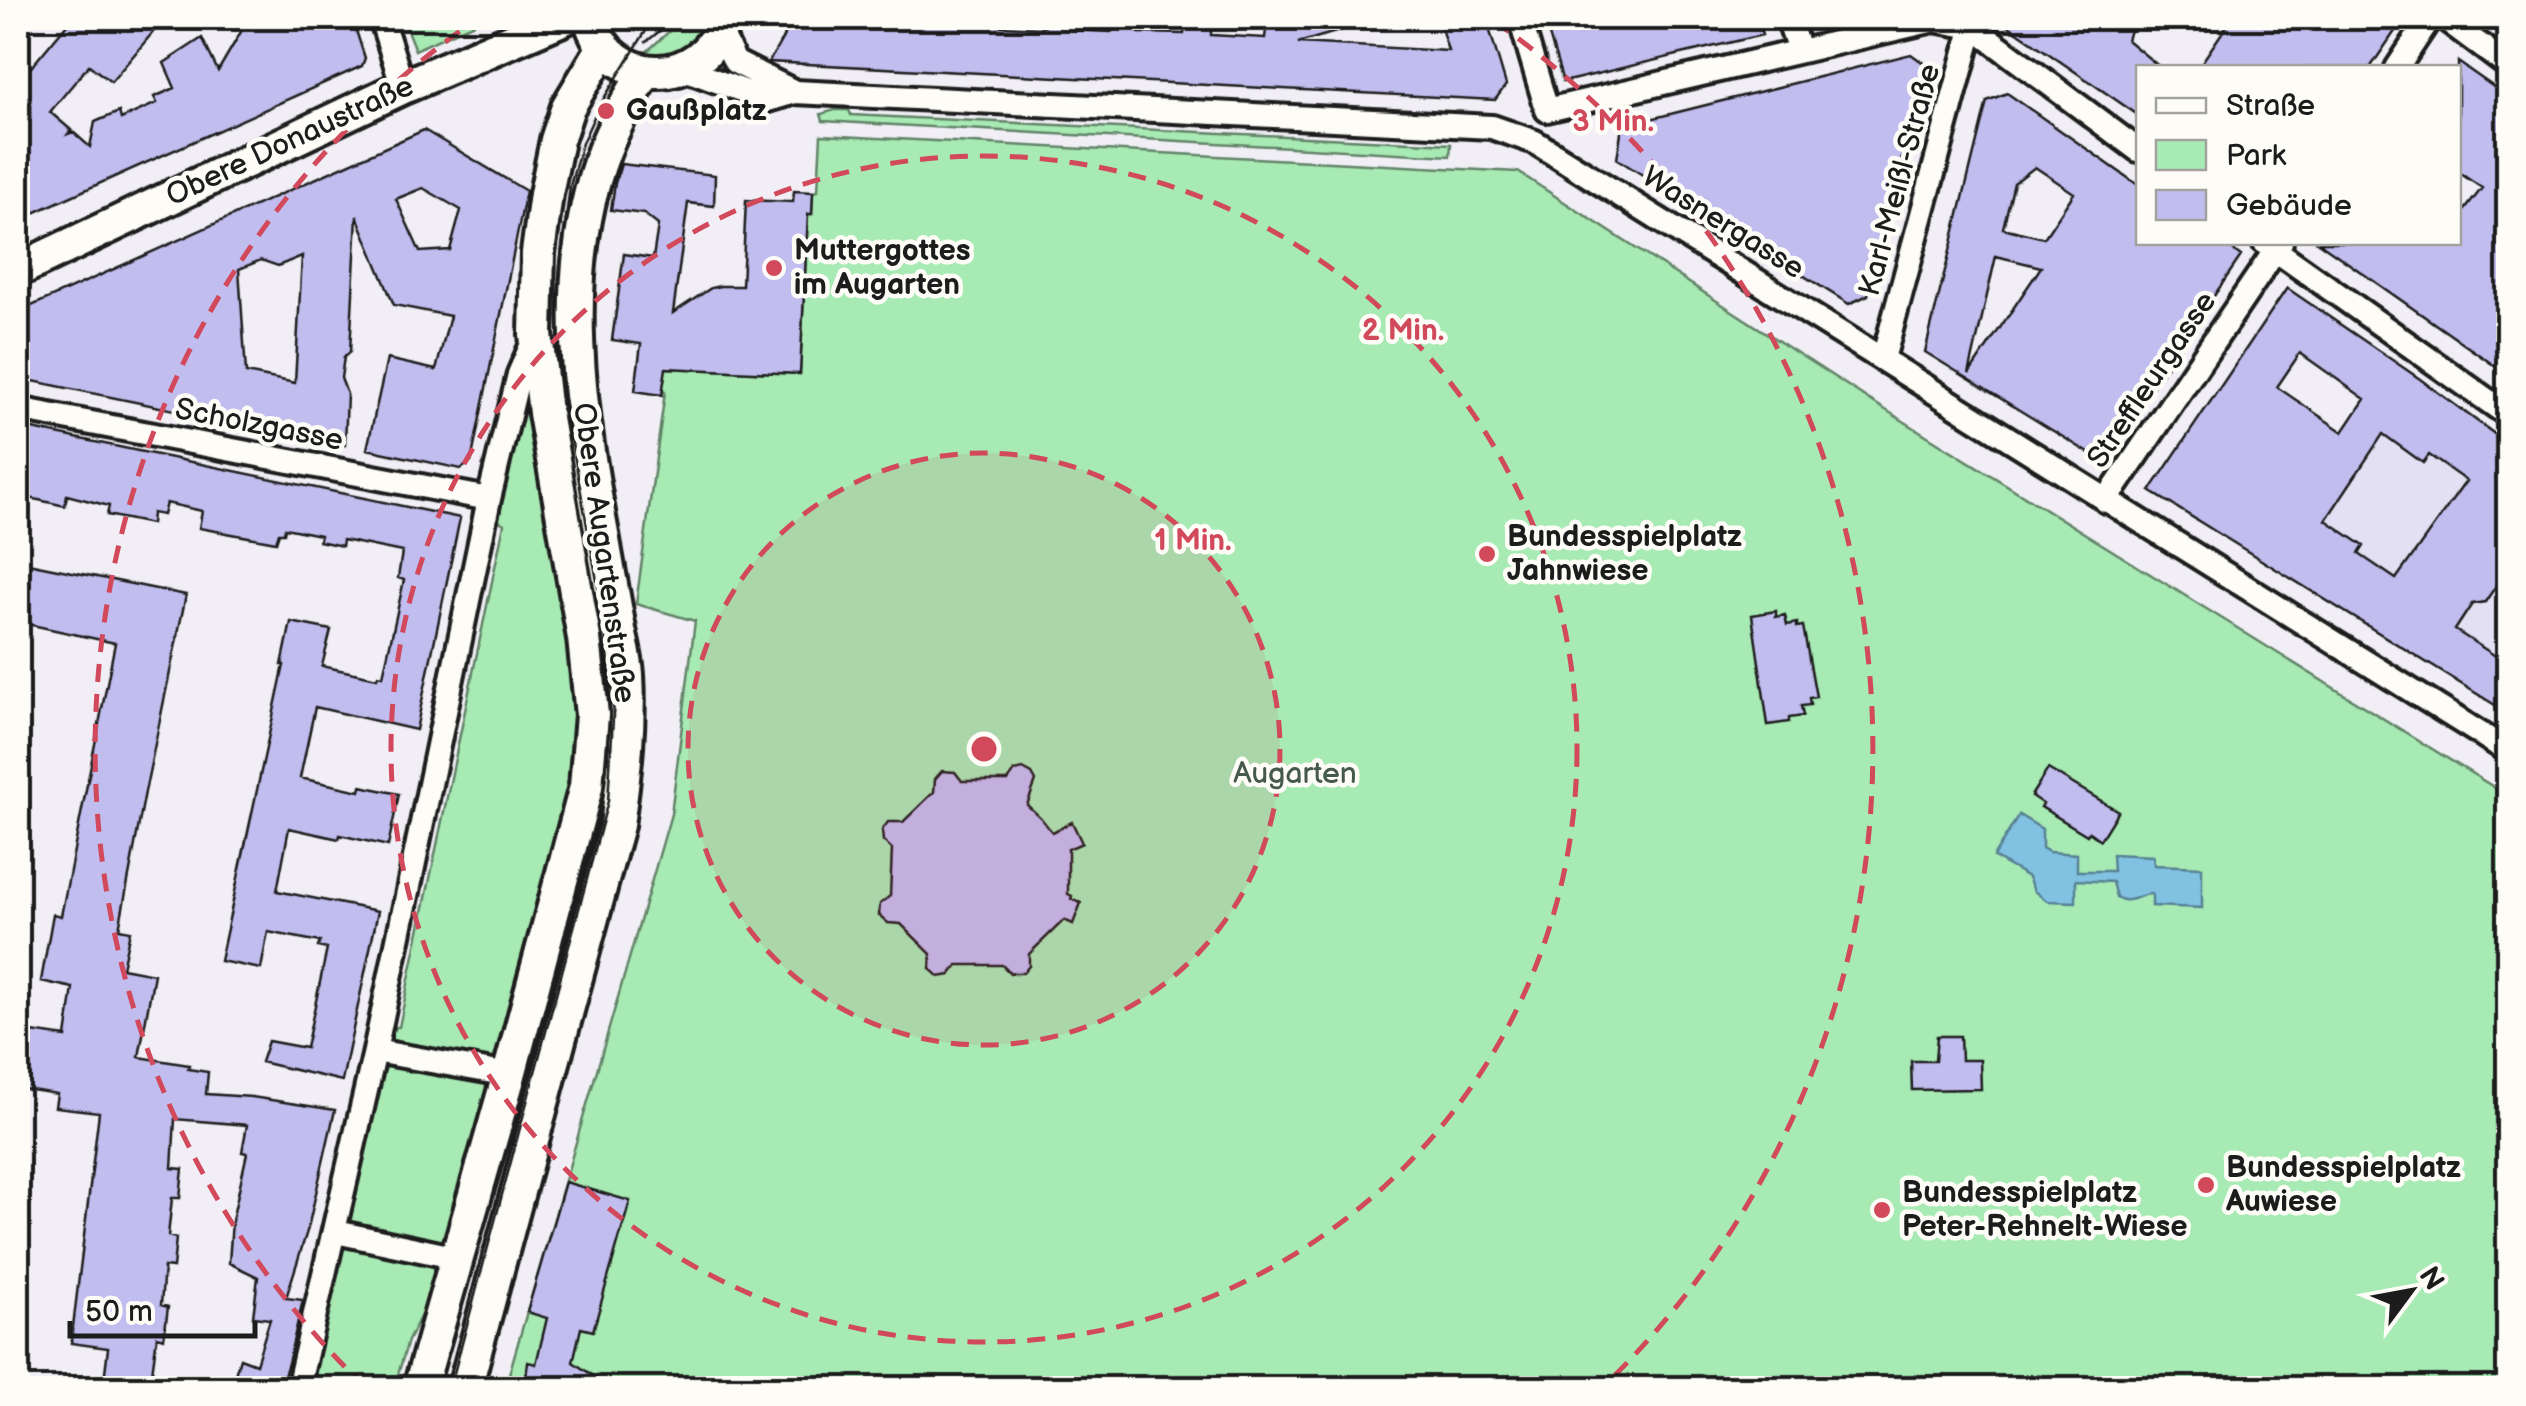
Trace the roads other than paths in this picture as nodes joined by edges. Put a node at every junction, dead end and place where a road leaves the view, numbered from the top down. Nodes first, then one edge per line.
1 (382, 18) edge
2 (564, 18) edge
3 (1520, 18) edge
4 (1788, 18) edge
5 (2430, 18) edge
6 (2444, 18) edge
7 (1974, 22) edge
8 (722, 24) edge
9 (597, 32) edge
10 (1798, 50) junction
11 (2399, 65) edge
12 (2508, 66) edge
13 (681, 68) junction
14 (646, 71) junction
15 (403, 87) junction
16 (794, 92) junction
17 (2136, 148) edge
18 (2273, 245) edge
19 (18, 270) edge
20 (536, 334) junction
21 (1884, 359) junction
22 (18, 409) edge
23 (2508, 415) edge
24 (489, 499) junction
25 (2106, 501) junction
26 (2508, 750) edge
27 (375, 1050) junction
28 (509, 1076) junction
29 (336, 1232) junction
30 (458, 1258) junction
31 (298, 1388) edge
32 (420, 1388) edge
33 (465, 1388) edge

1 - 15 street
2 - 15 street, Obere Donaustraße
3 - 10 street
4 - 10 street
5 - 11 street
6 - 12 street
7 - 10 street
7 - 17 street
7 - 21 street, Karl-Meißl-Straße
8 - 13 street
8 - 16 street, Wasnergasse
9 - 14 street
9 - 20 street, Obere Augartenstraße
13 - 14 street
13 - 16 street, Wasnergasse
14 - 33 street, Obere Augartenstraße
15 - 19 street, Obere Donaustraße
16 - 21 street, Wasnergasse
18 - 23 street
18 - 25 street, Streffleurgasse
20 - 24 street, Obere Augartenstraße
20 - 28 street, Obere Augartenstraße
21 - 25 street, Wasnergasse
22 - 24 street, Scholzgasse
24 - 27 street, Obere Augartenstraße
25 - 26 street, Wasnergasse
27 - 28 street
27 - 29 street, Obere Augartenstraße
28 - 30 street, Obere Augartenstraße
29 - 30 street
29 - 31 street, Obere Augartenstraße
30 - 32 street, Obere Augartenstraße

